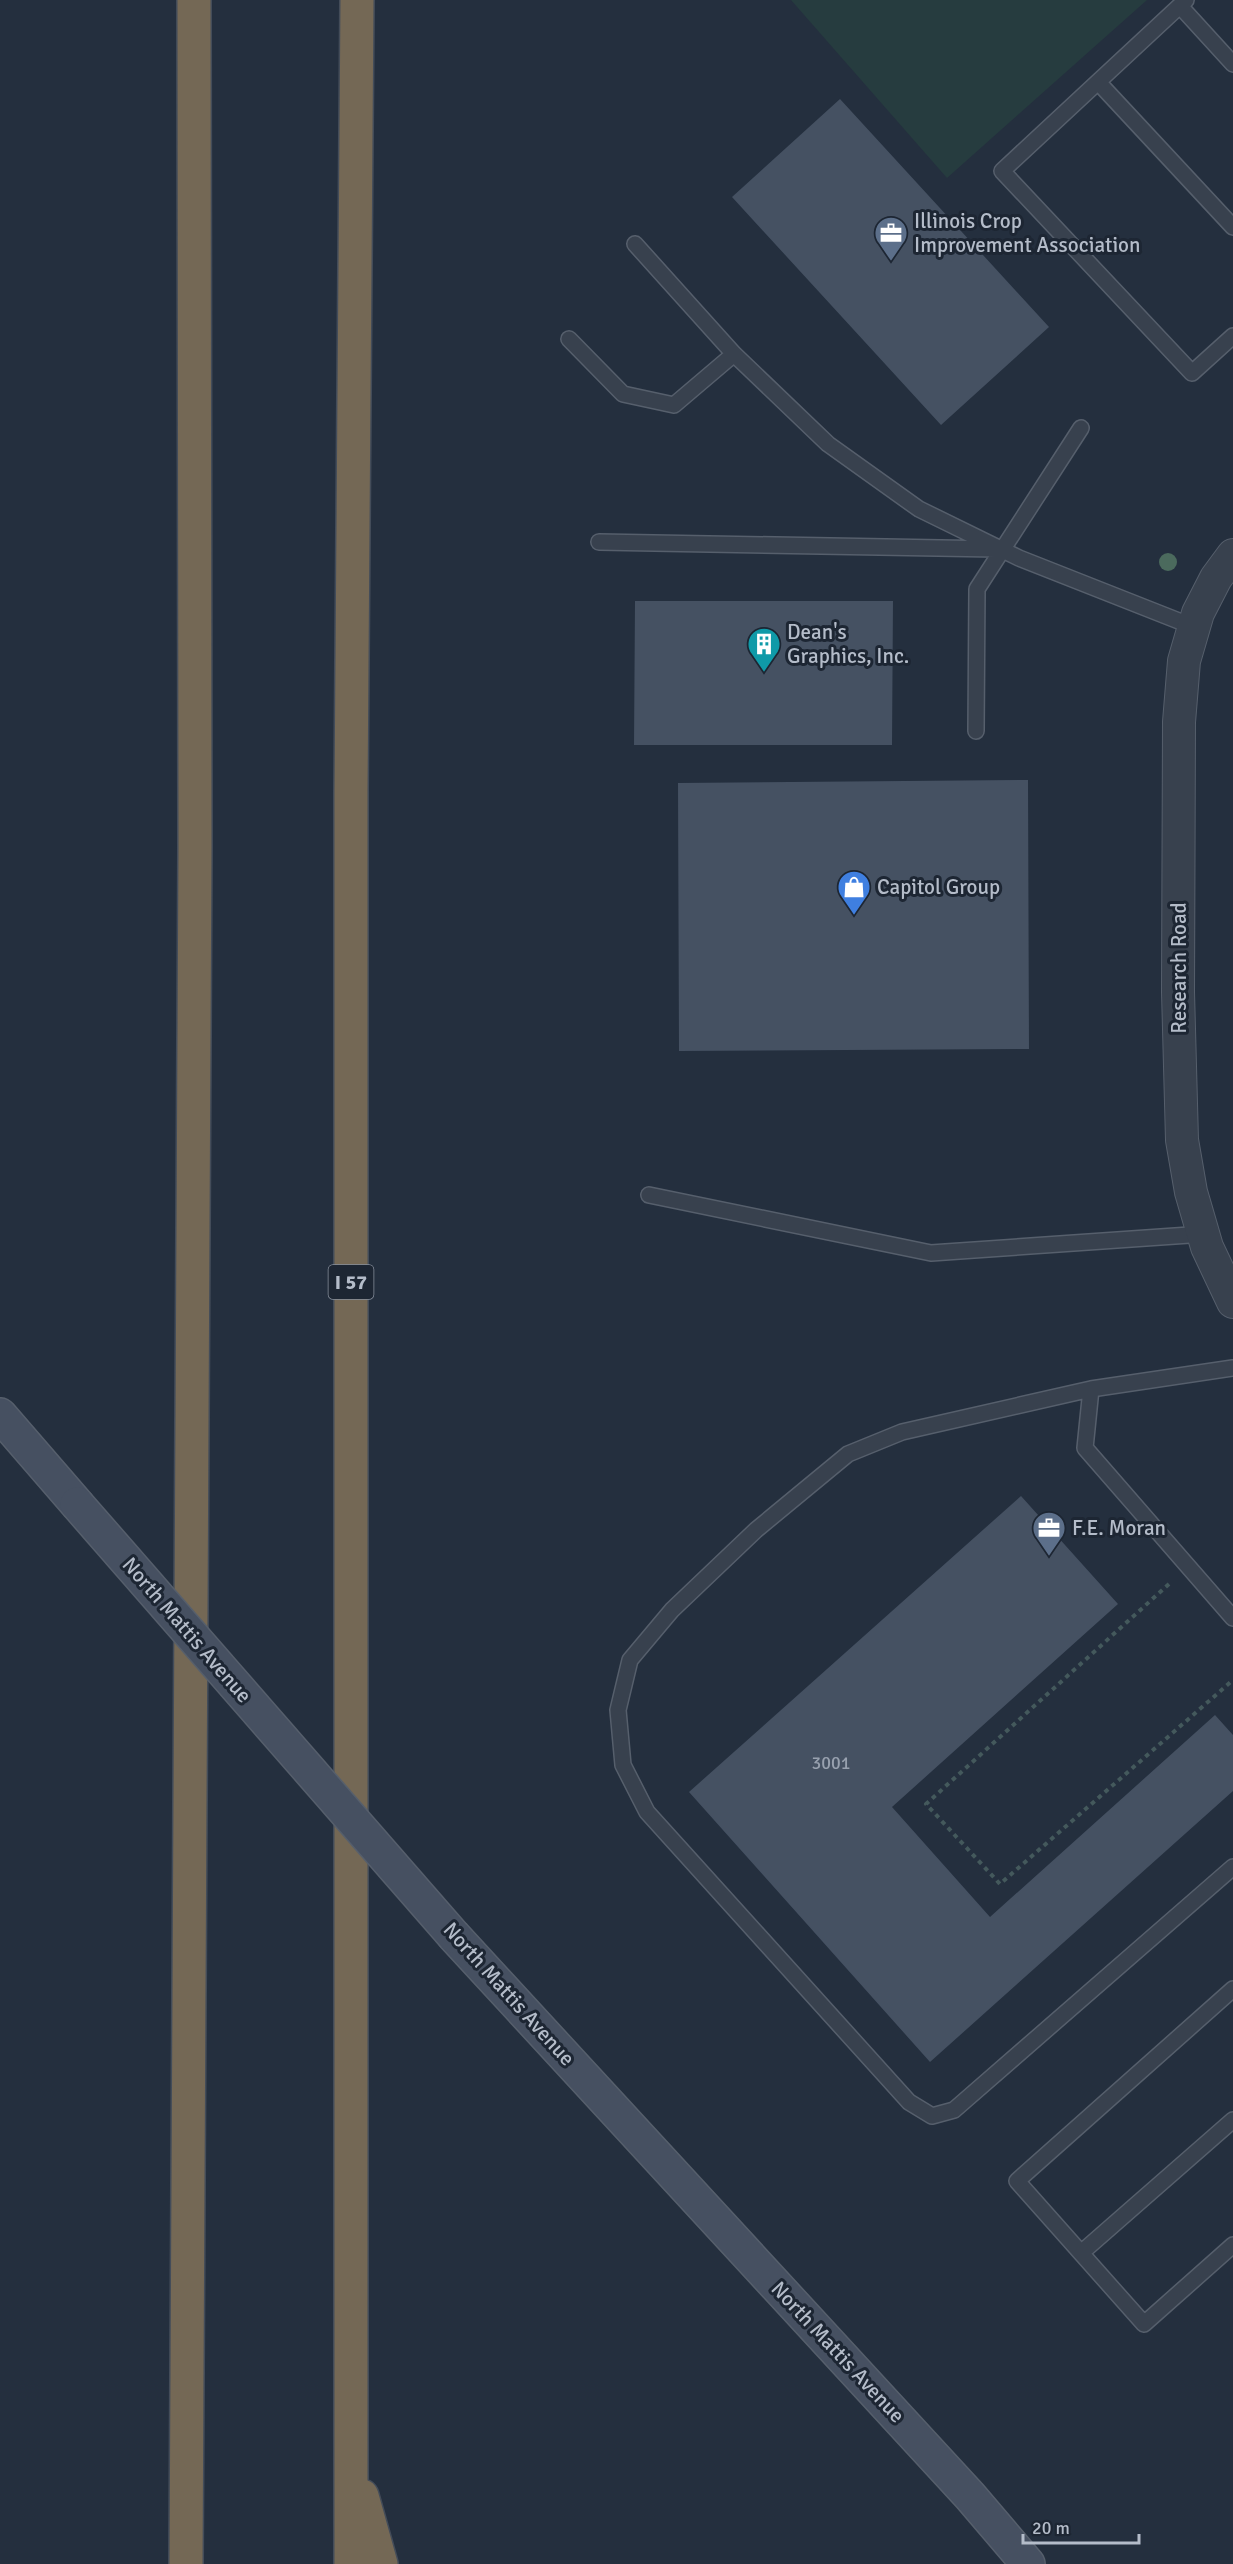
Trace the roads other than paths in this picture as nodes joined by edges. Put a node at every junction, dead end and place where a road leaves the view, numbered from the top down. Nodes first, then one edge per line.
1 (194, 0) edge
2 (357, 0) edge
3 (1183, 3) edge
4 (1233, 64) edge
5 (1098, 82) junction
6 (1233, 227) edge
7 (634, 244) dead end
8 (1233, 336) edge
9 (569, 339) dead end
10 (734, 354) junction
11 (1081, 428) dead end
12 (599, 542) dead end
13 (1002, 549) junction
14 (1233, 555) edge
15 (1194, 627) junction
16 (976, 731) dead end
17 (650, 1195) dead end
18 (1204, 1234) junction
19 (1233, 1302) edge
20 (1233, 1368) edge
21 (1091, 1389) junction
22 (0, 1415) edge
23 (1233, 1618) edge
24 (1233, 1868) edge
25 (1233, 1989) edge
26 (1233, 2120) edge
27 (1233, 2245) edge
28 (1081, 2253) junction
29 (351, 2457) junction
30 (186, 2564) edge
31 (351, 2564) edge
32 (381, 2564) edge
33 (1028, 2564) edge

1 - 30 highway
2 - 29 highway, I 57
3 - 4 lane
3 - 5 lane
5 - 6 lane
5 - 8 lane
7 - 10 lane
9 - 10 lane
10 - 13 lane
11 - 13 lane
12 - 13 lane
13 - 15 lane
13 - 16 lane
14 - 15 street, Research Road
15 - 18 street, Research Road
17 - 18 lane
18 - 19 street, Research Road
20 - 21 lane
21 - 23 lane
21 - 24 lane
22 - 33 street, North Mattis Avenue, bridge
25 - 28 lane
26 - 28 lane
27 - 28 lane
29 - 31 highway, I 57
29 - 32 highway

